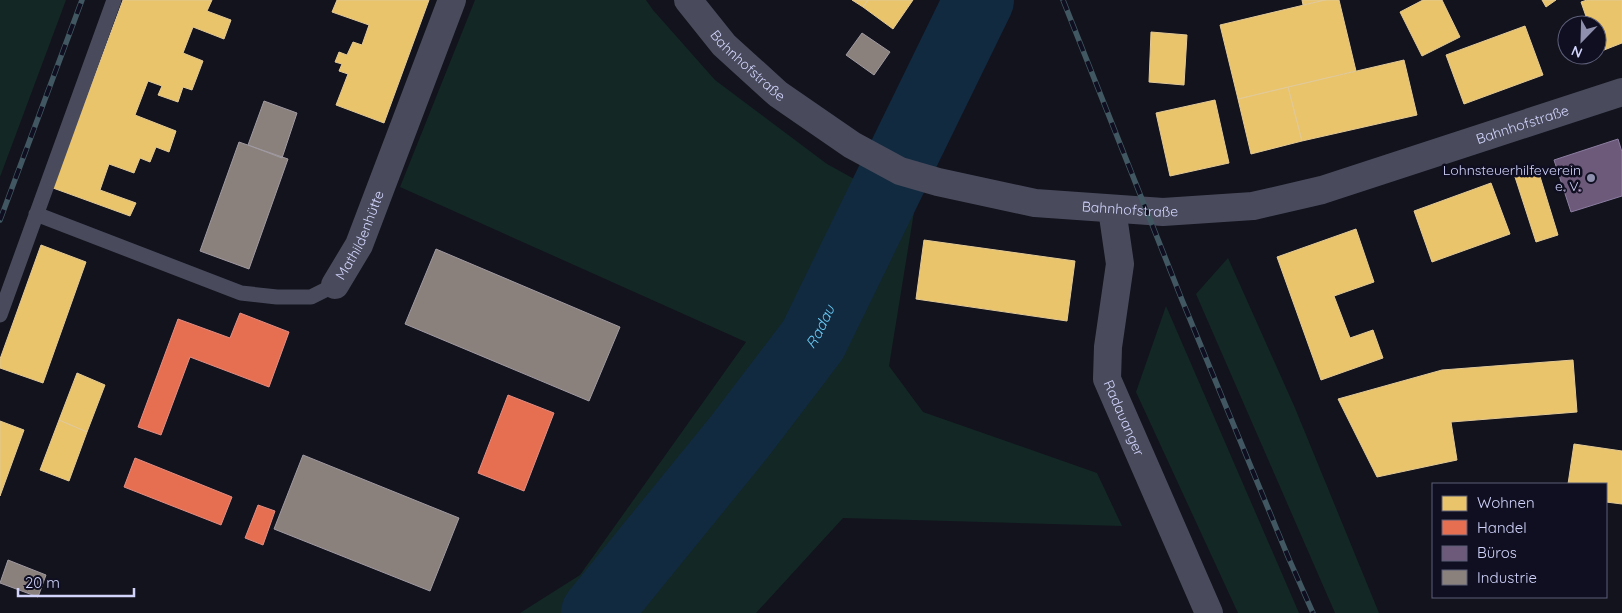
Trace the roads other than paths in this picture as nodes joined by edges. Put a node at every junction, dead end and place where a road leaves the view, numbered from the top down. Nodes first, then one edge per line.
1 (114, 0) edge
2 (452, 0) edge
3 (688, 0) edge
4 (1622, 92) edge
5 (1112, 208) junction
6 (36, 214) junction
7 (335, 284) joint
8 (0, 315) edge
9 (1209, 613) edge

1 - 6 lane
2 - 7 street, Mathildenhütte
3 - 5 street, Bahnhofstraße
4 - 5 street, Bahnhofstraße
5 - 9 street, Radauanger
6 - 7 lane, Mathildenhütte
6 - 8 lane

